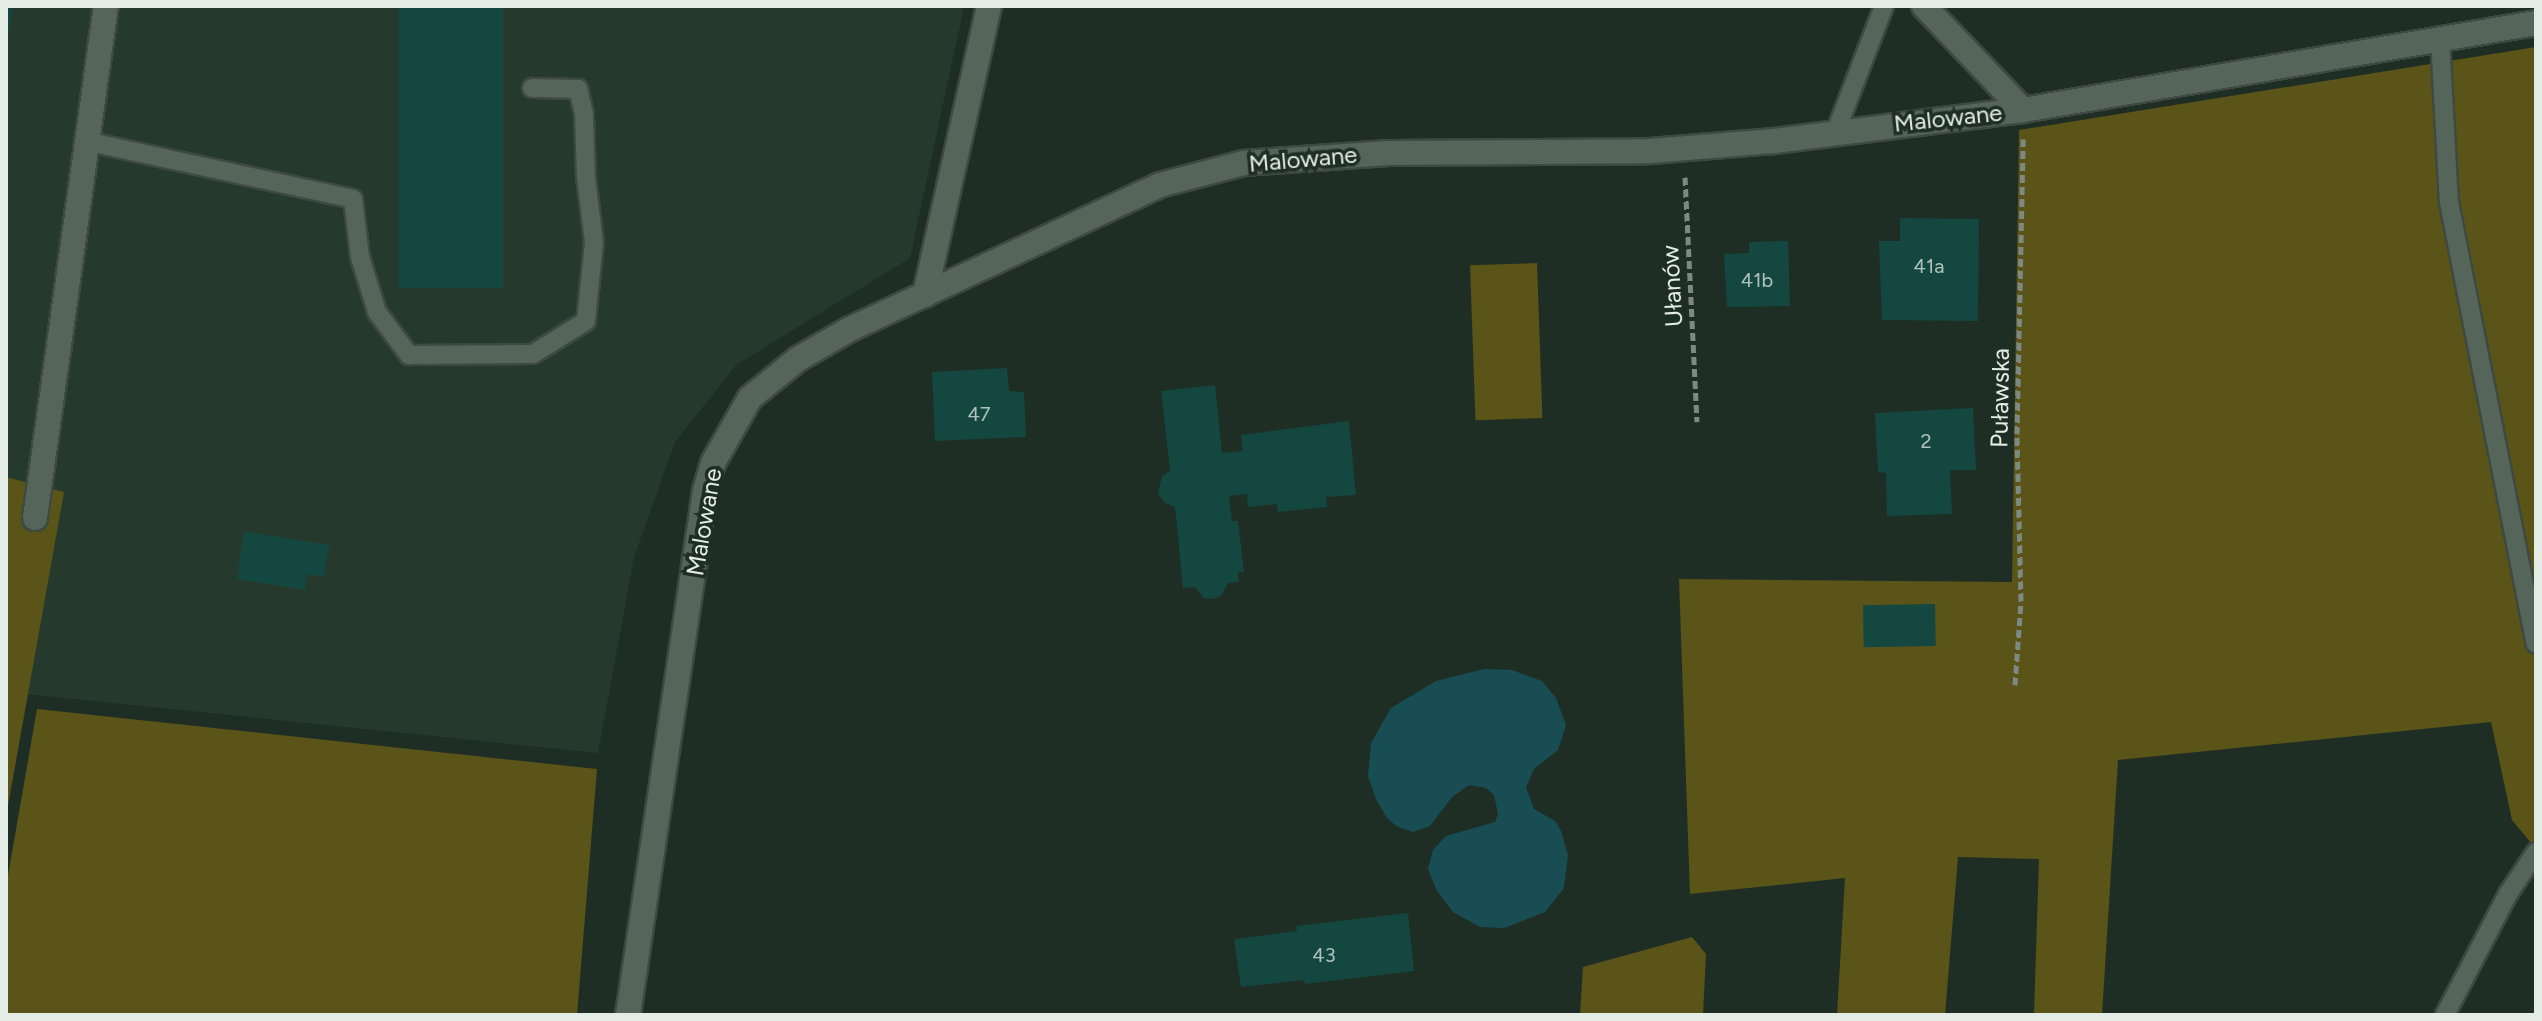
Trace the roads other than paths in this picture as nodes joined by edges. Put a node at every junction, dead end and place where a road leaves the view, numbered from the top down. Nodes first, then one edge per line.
1 (106, 6) edge
2 (989, 6) edge
3 (1884, 6) edge
4 (1924, 6) edge
5 (2536, 23) edge
6 (2440, 38) junction
7 (532, 88) dead end
8 (2023, 110) junction
9 (1836, 131) junction
10 (85, 141) junction
11 (925, 295) junction
12 (35, 518) dead end
13 (2536, 644) edge
14 (2536, 852) edge
15 (628, 1015) edge
16 (2445, 1015) edge

1 - 10 street
2 - 11 street
3 - 9 lane
4 - 8 street
5 - 6 street, Malowane
6 - 8 street, Malowane
6 - 13 lane
7 - 10 lane
8 - 9 street, Malowane
9 - 11 street, Malowane
10 - 12 street
11 - 15 street, Malowane
14 - 16 lane

